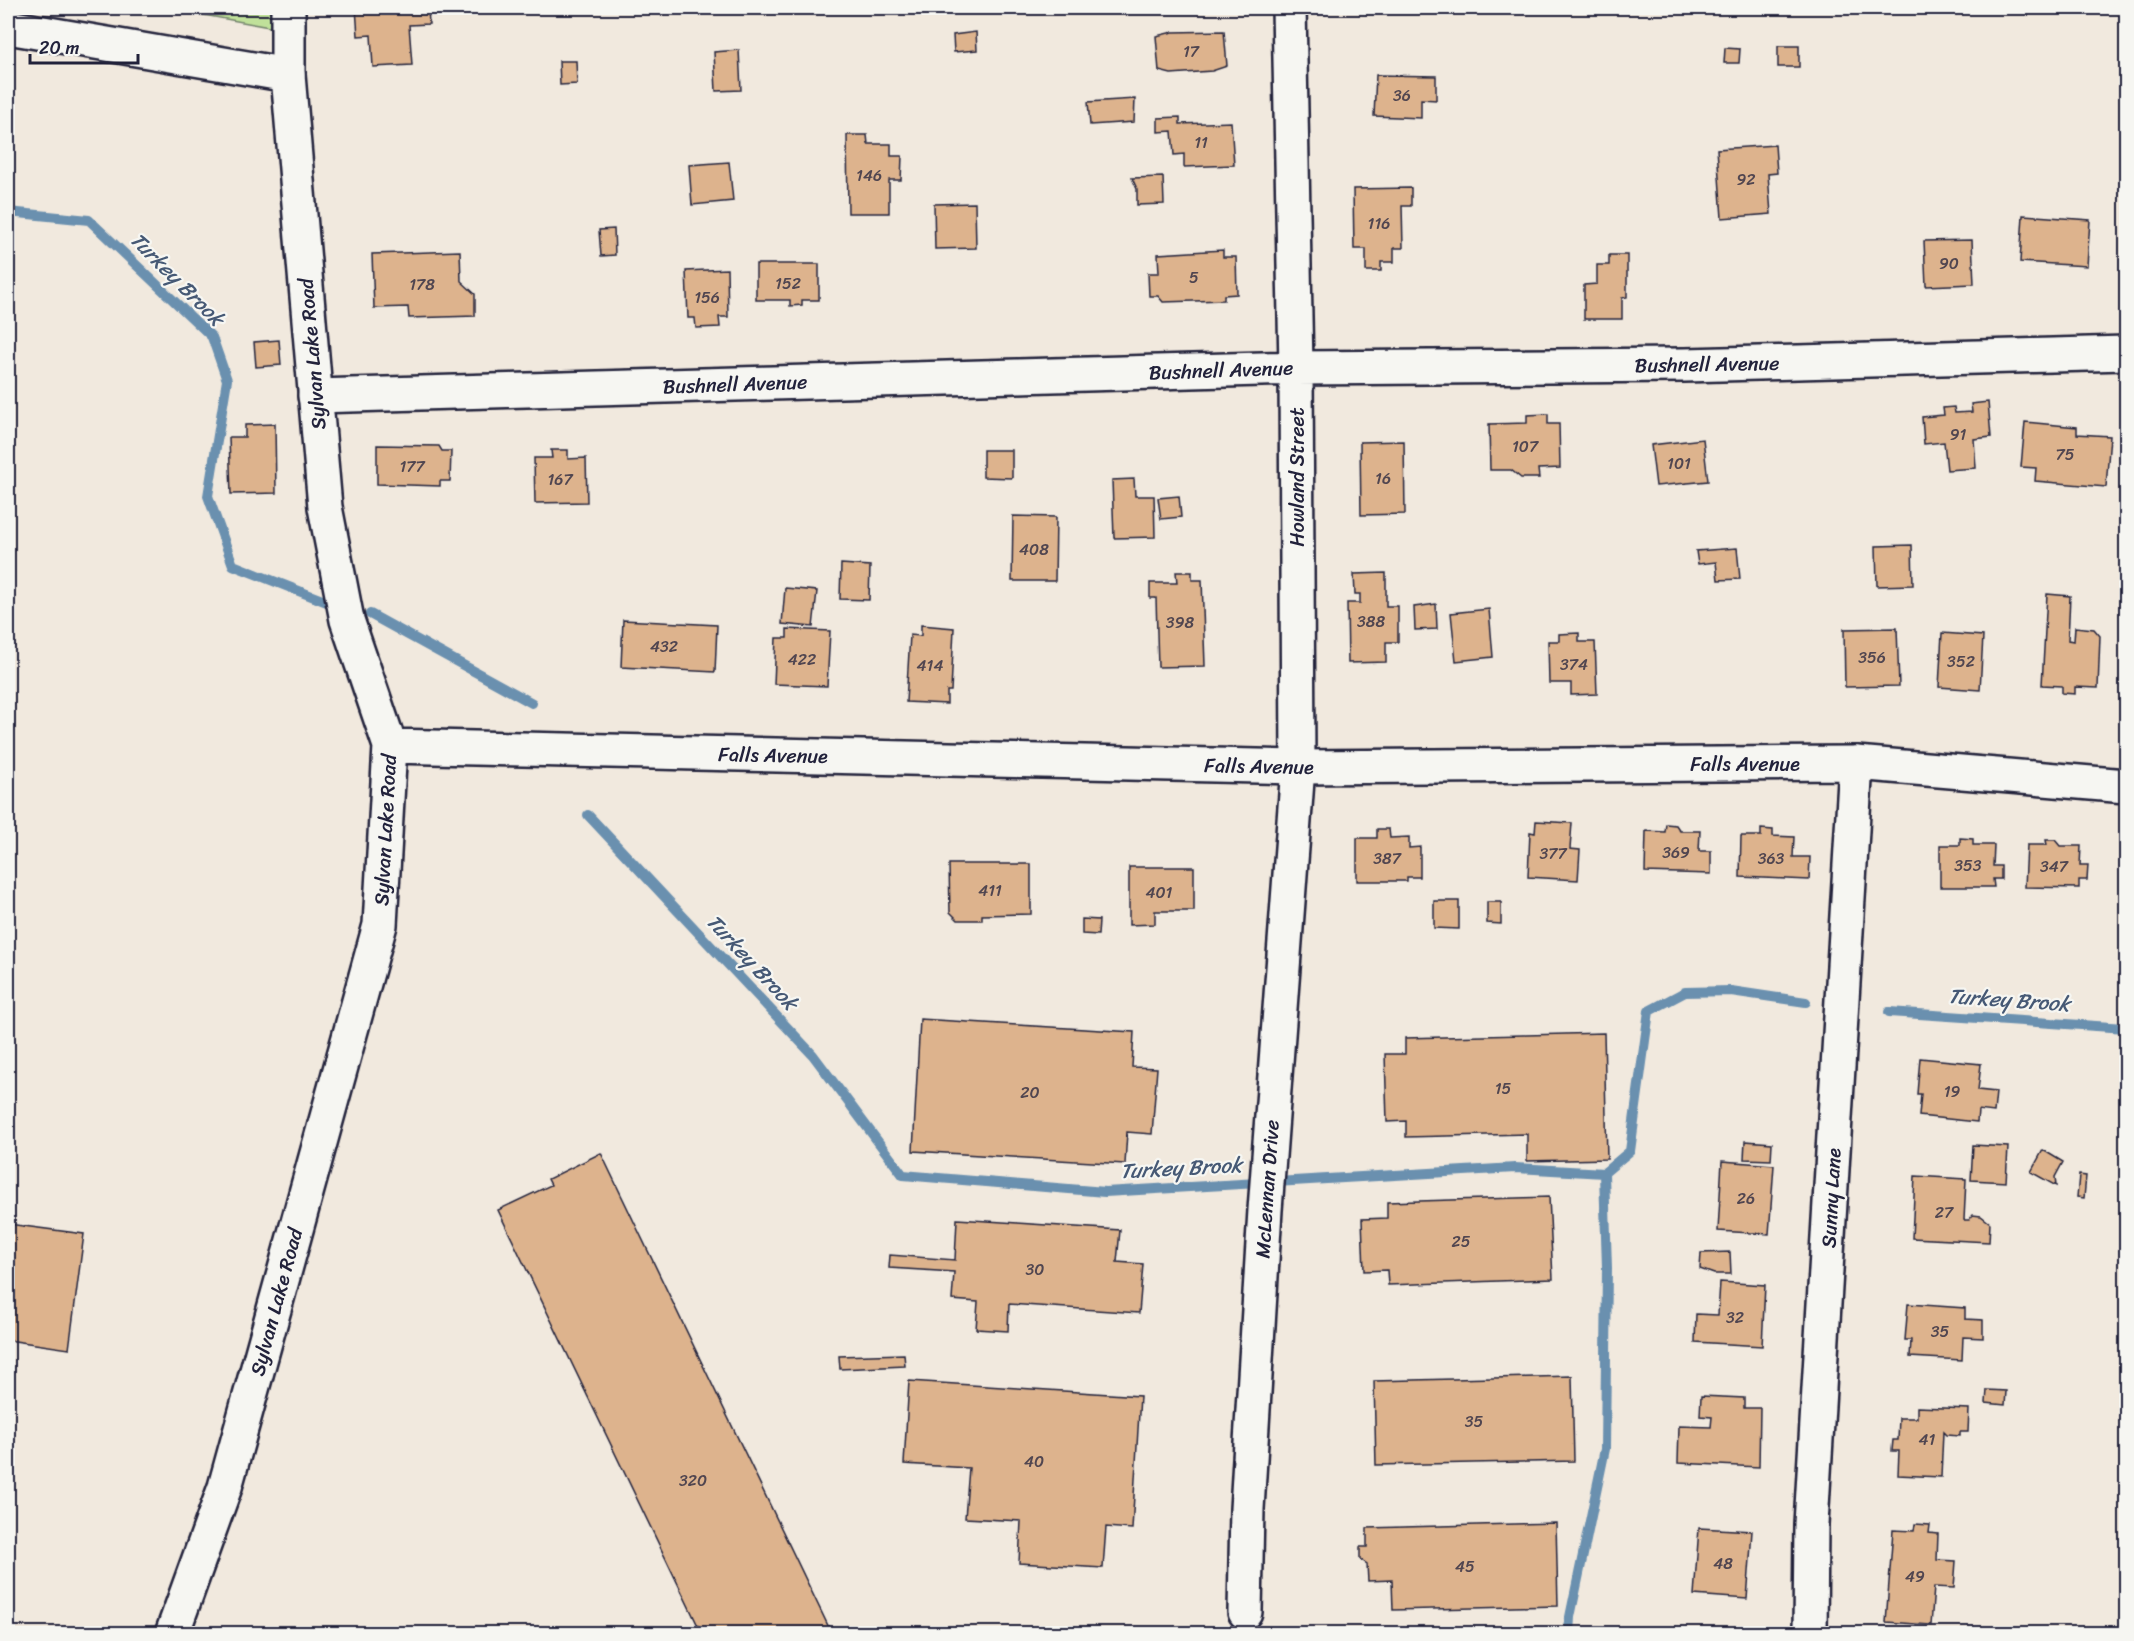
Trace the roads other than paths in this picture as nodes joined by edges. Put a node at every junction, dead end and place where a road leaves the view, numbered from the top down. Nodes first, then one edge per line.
1 (288, 8) edge
2 (1289, 8) edge
3 (8, 27) edge
4 (288, 75) junction
5 (2127, 353) edge
6 (1296, 368) junction
7 (315, 396) junction
8 (390, 746) junction
9 (1856, 763) junction
10 (1298, 767) junction
11 (2127, 786) edge
12 (1245, 1612) dead end
13 (172, 1634) edge
14 (1810, 1634) edge

1 - 4 street, Sylvan Lake Road
2 - 6 street, Howland Street
3 - 4 street
4 - 7 street, Sylvan Lake Road
5 - 6 street, Bushnell Avenue
6 - 7 street, Bushnell Avenue
6 - 10 street, Howland Street
7 - 8 street, Sylvan Lake Road
8 - 10 street, Falls Avenue
8 - 13 street, Sylvan Lake Road
9 - 10 street, Falls Avenue
9 - 11 street, Falls Avenue
9 - 14 street, Sunny Lane
10 - 12 street, McLennan Drive

